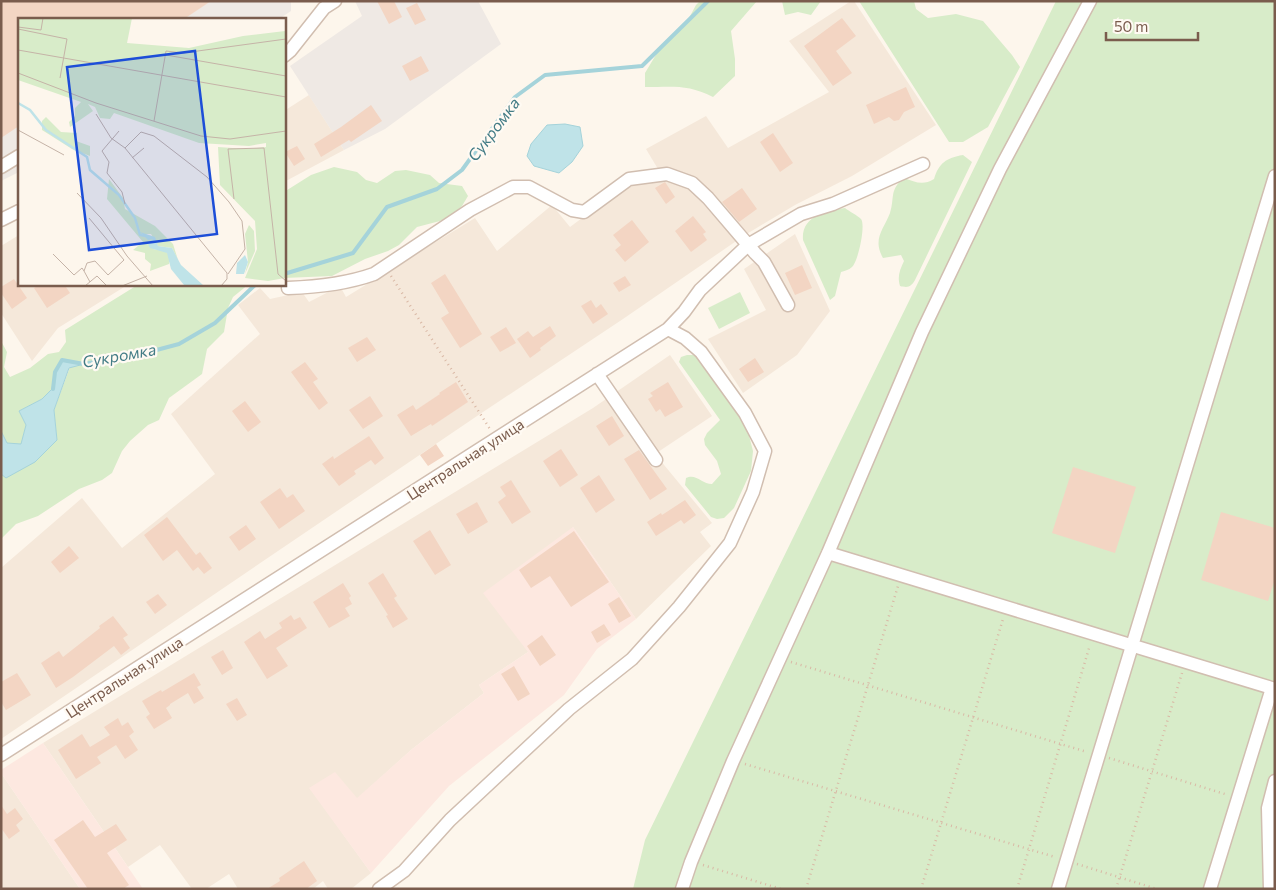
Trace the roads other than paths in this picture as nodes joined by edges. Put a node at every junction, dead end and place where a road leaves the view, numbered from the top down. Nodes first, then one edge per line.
1 (335, 1) edge
2 (1090, 1) edge
3 (285, 55) edge
4 (18, 157) edge
5 (923, 164) dead end
6 (1, 167) edge
7 (1275, 176) edge
8 (18, 212) edge
9 (1, 220) edge
10 (748, 245) junction
11 (288, 288) dead end
12 (788, 305) dead end
13 (668, 329) junction
14 (597, 374) junction
15 (656, 460) dead end
16 (828, 553) junction
17 (1133, 646) junction
18 (1273, 689) edge
19 (1, 755) edge
20 (1275, 781) edge
21 (379, 889) edge
22 (682, 889) edge
23 (1058, 889) edge
24 (1210, 889) edge
25 (1270, 889) edge

1 - 3 street
2 - 16 street
4 - 6 street
5 - 10 street, Центральная улица
7 - 17 street
8 - 9 street
10 - 11 street
10 - 12 street
10 - 13 street, Центральная улица
13 - 14 street, Центральная улица
13 - 21 street
14 - 15 street
14 - 19 street, Центральная улица
16 - 17 street
16 - 22 street
17 - 18 street
17 - 23 street
18 - 24 street
20 - 25 street

